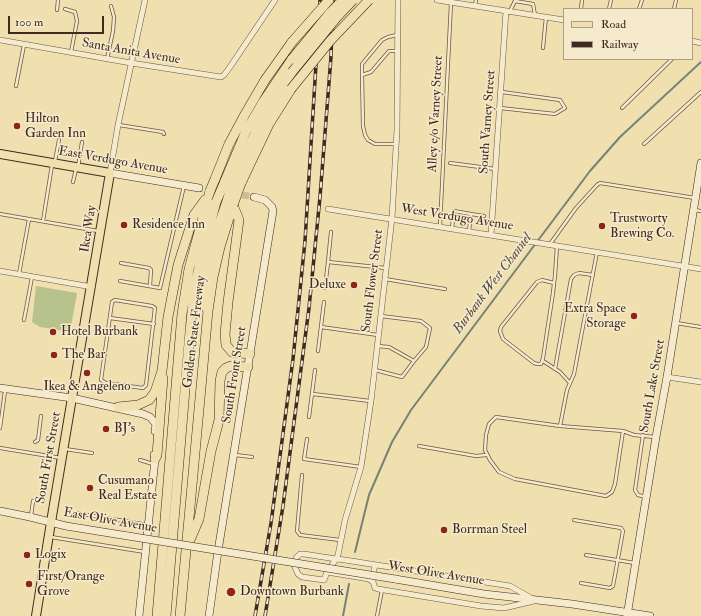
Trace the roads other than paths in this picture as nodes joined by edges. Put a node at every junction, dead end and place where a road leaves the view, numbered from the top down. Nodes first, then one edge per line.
1 (58, 0) edge
2 (144, 0) edge
3 (275, 0) edge
4 (329, 0) edge
5 (343, 0) edge
6 (353, 0) edge
7 (369, 0) edge
8 (398, 0) edge
9 (437, 0) edge
10 (476, 0) edge
11 (514, 1) edge
12 (451, 2) junction
13 (111, 6) dead end
14 (475, 6) junction
15 (65, 9) dead end
16 (57, 10) dead end
17 (508, 11) junction
18 (535, 16) junction
19 (546, 17) junction
20 (563, 20) edge
21 (397, 35) junction
22 (0, 40) edge
23 (24, 44) junction
24 (543, 48) dead end
25 (397, 51) junction
26 (71, 53) junction
27 (107, 59) junction
28 (671, 60) edge
29 (131, 63) junction
30 (362, 75) junction
31 (16, 86) dead end
32 (500, 92) junction
33 (701, 92) edge
34 (500, 108) junction
35 (622, 108) dead end
36 (118, 125) junction
37 (164, 134) dead end
38 (59, 140) dead end
39 (82, 142) dead end
40 (396, 144) junction
41 (644, 144) dead end
42 (0, 154) edge
43 (54, 163) junction
44 (450, 163) dead end
45 (701, 163) edge
46 (77, 167) junction
47 (496, 169) junction
48 (110, 173) junction
49 (73, 182) dead end
50 (233, 182) junction
51 (184, 185) junction
52 (199, 188) dead end
53 (254, 197) tunnel mouth
54 (695, 198) junction
55 (209, 200) junction
56 (229, 204) junction
57 (328, 209) dead end
58 (697, 210) edge
59 (0, 214) edge
60 (471, 214) junction
61 (484, 216) dead end
62 (392, 218) junction
63 (29, 219) junction
64 (43, 221) junction
65 (440, 226) junction
66 (452, 228) junction
67 (101, 231) junction
68 (469, 231) junction
69 (331, 232) dead end
70 (491, 235) junction
71 (550, 244) junction
72 (557, 246) junction
73 (597, 252) junction
74 (328, 262) junction
75 (121, 263) dead end
76 (684, 266) junction
77 (386, 268) junction
78 (701, 269) edge
79 (0, 271) edge
80 (19, 274) junction
81 (593, 275) junction
82 (32, 276) junction
83 (384, 279) junction
84 (120, 281) dead end
85 (554, 283) junction
86 (92, 286) junction
87 (150, 286) junction
88 (325, 288) dead end
89 (445, 289) dead end
90 (324, 302) dead end
91 (380, 316) junction
92 (110, 318) junction
93 (24, 320) dead end
94 (676, 323) junction
95 (154, 324) junction
96 (321, 327) junction
97 (701, 327) edge
98 (378, 335) junction
99 (377, 346) junction
100 (318, 351) dead end
101 (250, 354) junction
102 (414, 360) junction
103 (543, 361) junction
104 (248, 367) junction
105 (555, 369) junction
106 (315, 370) dead end
107 (374, 370) junction
108 (162, 371) junction
109 (667, 377) junction
110 (701, 382) edge
111 (570, 383) junction
112 (3, 388) edge
113 (313, 394) junction
114 (72, 398) junction
115 (371, 401) junction
116 (118, 407) junction
117 (41, 416) dead end
118 (309, 417) dead end
119 (560, 426) junction
120 (0, 428) edge
121 (623, 431) junction
122 (643, 435) junction
123 (656, 437) junction
124 (307, 439) dead end
125 (35, 442) dead end
126 (419, 446) dead end
127 (0, 448) edge
128 (64, 448) junction
129 (92, 453) dead end
130 (234, 455) junction
131 (486, 455) junction
132 (252, 457) dead end
133 (62, 458) junction
134 (140, 460) dead end
135 (155, 462) junction
136 (361, 467) junction
137 (302, 475) dead end
138 (647, 497) junction
139 (33, 501) dead end
140 (0, 511) edge
141 (76, 513) dead end
142 (30, 517) junction
143 (574, 520) dead end
144 (51, 522) junction
145 (149, 525) junction
146 (48, 537) junction
147 (341, 540) junction
148 (187, 547) junction
149 (218, 551) junction
150 (146, 552) junction
151 (586, 555) dead end
152 (336, 559) junction
153 (618, 560) junction
154 (636, 563) junction
155 (378, 566) junction
156 (327, 572) junction
157 (373, 582) junction
158 (581, 583) dead end
159 (382, 590) junction
160 (537, 601) junction
161 (628, 614) edge
162 (36, 616) edge
163 (140, 616) edge
164 (157, 616) edge
165 (166, 616) edge
166 (180, 616) edge
167 (209, 616) edge
168 (377, 616) edge
169 (650, 616) edge

1 - 16 lane
2 - 29 street, Ikea Way
3 - 29 street, Santa Anita Avenue
4 - 55 highway, Golden State Freeway, bridge
5 - 50 highway, bridge
6 - 50 highway, bridge
7 - 50 highway, Golden State Freeway, bridge
8 - 21 street, South Flower Street
9 - 12 street
10 - 14 lane
11 - 17 lane
11 - 18 lane
12 - 14 street
12 - 65 lane, Alley e/o Varney Street
13 - 27 lane
14 - 17 street
15 - 26 lane
17 - 18 street
17 - 32 street, South Varney Street
18 - 19 street
19 - 20 street
19 - 24 lane
21 - 25 street, South Flower Street
21 - 30 lane
22 - 23 street, Santa Anita Avenue
23 - 26 street, Santa Anita Avenue
23 - 31 lane
25 - 30 lane
25 - 40 street, South Flower Street
26 - 27 street, Santa Anita Avenue
27 - 29 street, Santa Anita Avenue
28 - 35 lane
29 - 36 street, Ikea Way
30 - 40 lane
32 - 34 street, South Varney Street
32 - 34 lane
33 - 41 lane
34 - 47 street, South Varney Street
36 - 37 lane
36 - 48 street, Ikea Way
38 - 43 lane
39 - 46 lane
40 - 62 street, South Flower Street
42 - 43 main road, East Verdugo Avenue
43 - 46 main road, East Verdugo Avenue
43 - 64 lane
44 - 47 lane
45 - 54 main road, South Lake Street
46 - 48 main road, East Verdugo Avenue
46 - 49 lane
47 - 70 street, South Varney Street
48 - 51 main road, East Verdugo Avenue
48 - 67 main road, Ikea Way
50 - 55 highway, bridge
50 - 56 highway, Golden State Freeway, bridge
51 - 52 main road, East Verdugo Avenue
51 - 87 lane
53 - 101 main road, South Front Street
54 - 58 main road, South Lake Street
54 - 71 lane
55 - 108 highway
55 - 164 highway, Golden State Freeway
55 - 165 highway
56 - 101 highway
56 - 148 highway, Golden State Freeway
57 - 62 street, West Verdugo Avenue
58 - 76 main road, South Lake Street
59 - 63 lane
60 - 61 lane
60 - 66 lane
60 - 68 lane
62 - 65 street, West Verdugo Avenue
62 - 77 street, South Flower Street
63 - 64 lane
63 - 80 lane
64 - 67 lane
65 - 66 street, West Verdugo Avenue
66 - 68 street, West Verdugo Avenue
67 - 86 main road, Ikea Way
68 - 70 street, West Verdugo Avenue
69 - 74 lane
70 - 71 street, West Verdugo Avenue
71 - 72 street, West Verdugo Avenue
72 - 73 street, West Verdugo Avenue
72 - 85 lane
73 - 76 street, West Verdugo Avenue
73 - 81 lane
74 - 77 lane
74 - 88 lane
75 - 87 lane
76 - 78 street, West Verdugo Avenue
76 - 94 main road, South Lake Street
77 - 83 street, South Flower Street
79 - 80 street
80 - 82 street
81 - 105 lane
81 - 111 lane
82 - 86 street
82 - 93 lane
83 - 89 lane
83 - 91 street, South Flower Street
84 - 87 lane
85 - 103 lane
85 - 103 lane
86 - 114 main road, Ikea Way
90 - 96 lane
91 - 98 street, South Flower Street
91 - 102 lane
92 - 95 lane
92 - 95 lane
92 - 95 lane
94 - 97 lane
94 - 109 main road, South Lake Street
96 - 98 lane
96 - 100 lane
98 - 99 street, South Flower Street
99 - 102 lane
99 - 107 street, South Flower Street
101 - 104 main road, South Front Street
102 - 107 lane
103 - 105 lane
104 - 130 main road, South Front Street
104 - 148 highway
105 - 111 lane
106 - 113 lane
107 - 115 street, South Flower Street
108 - 116 highway
108 - 135 highway
109 - 110 street
109 - 123 main road, South Lake Street
111 - 119 lane
112 - 114 main road
112 - 120 lane
113 - 115 lane
113 - 118 lane
114 - 116 main road
114 - 128 main road, South First Street
115 - 136 street, South Flower Street
116 - 135 main road
117 - 125 lane
119 - 121 lane
119 - 131 lane
121 - 122 lane
121 - 131 lane
122 - 123 lane
122 - 138 lane
123 - 138 main road, South Lake Street
124 - 136 lane
126 - 131 lane
127 - 133 lane
128 - 129 lane
128 - 133 main road, South First Street
130 - 132 lane
130 - 149 main road, South Front Street
133 - 144 main road, South First Street
134 - 135 lane
135 - 145 main road
136 - 147 street, South Flower Street
137 - 147 lane
138 - 154 main road, South Lake Street
139 - 142 lane
140 - 142 main road, East Olive Avenue
141 - 145 lane
142 - 144 main road, East Olive Avenue
143 - 153 lane
144 - 146 main road, South First Street
144 - 149 main road, East Olive Avenue, bridge
145 - 150 main road
146 - 150 lane
146 - 162 main road, South First Street
147 - 152 street, South Flower Street
148 - 166 highway, Golden State Freeway
149 - 160 main road, West Olive Avenue, bridge
149 - 167 main road, South Front Street
150 - 163 main road
151 - 153 lane
152 - 155 street
152 - 156 street, South Flower Street
152 - 156 street, South Flower Street
153 - 154 lane
153 - 158 lane
154 - 161 main road, South Lake Street
155 - 157 street
155 - 160 street
156 - 157 street
157 - 159 street
159 - 160 street
159 - 168 lane
160 - 161 main road, West Olive Avenue
161 - 169 main road, West Olive Avenue

